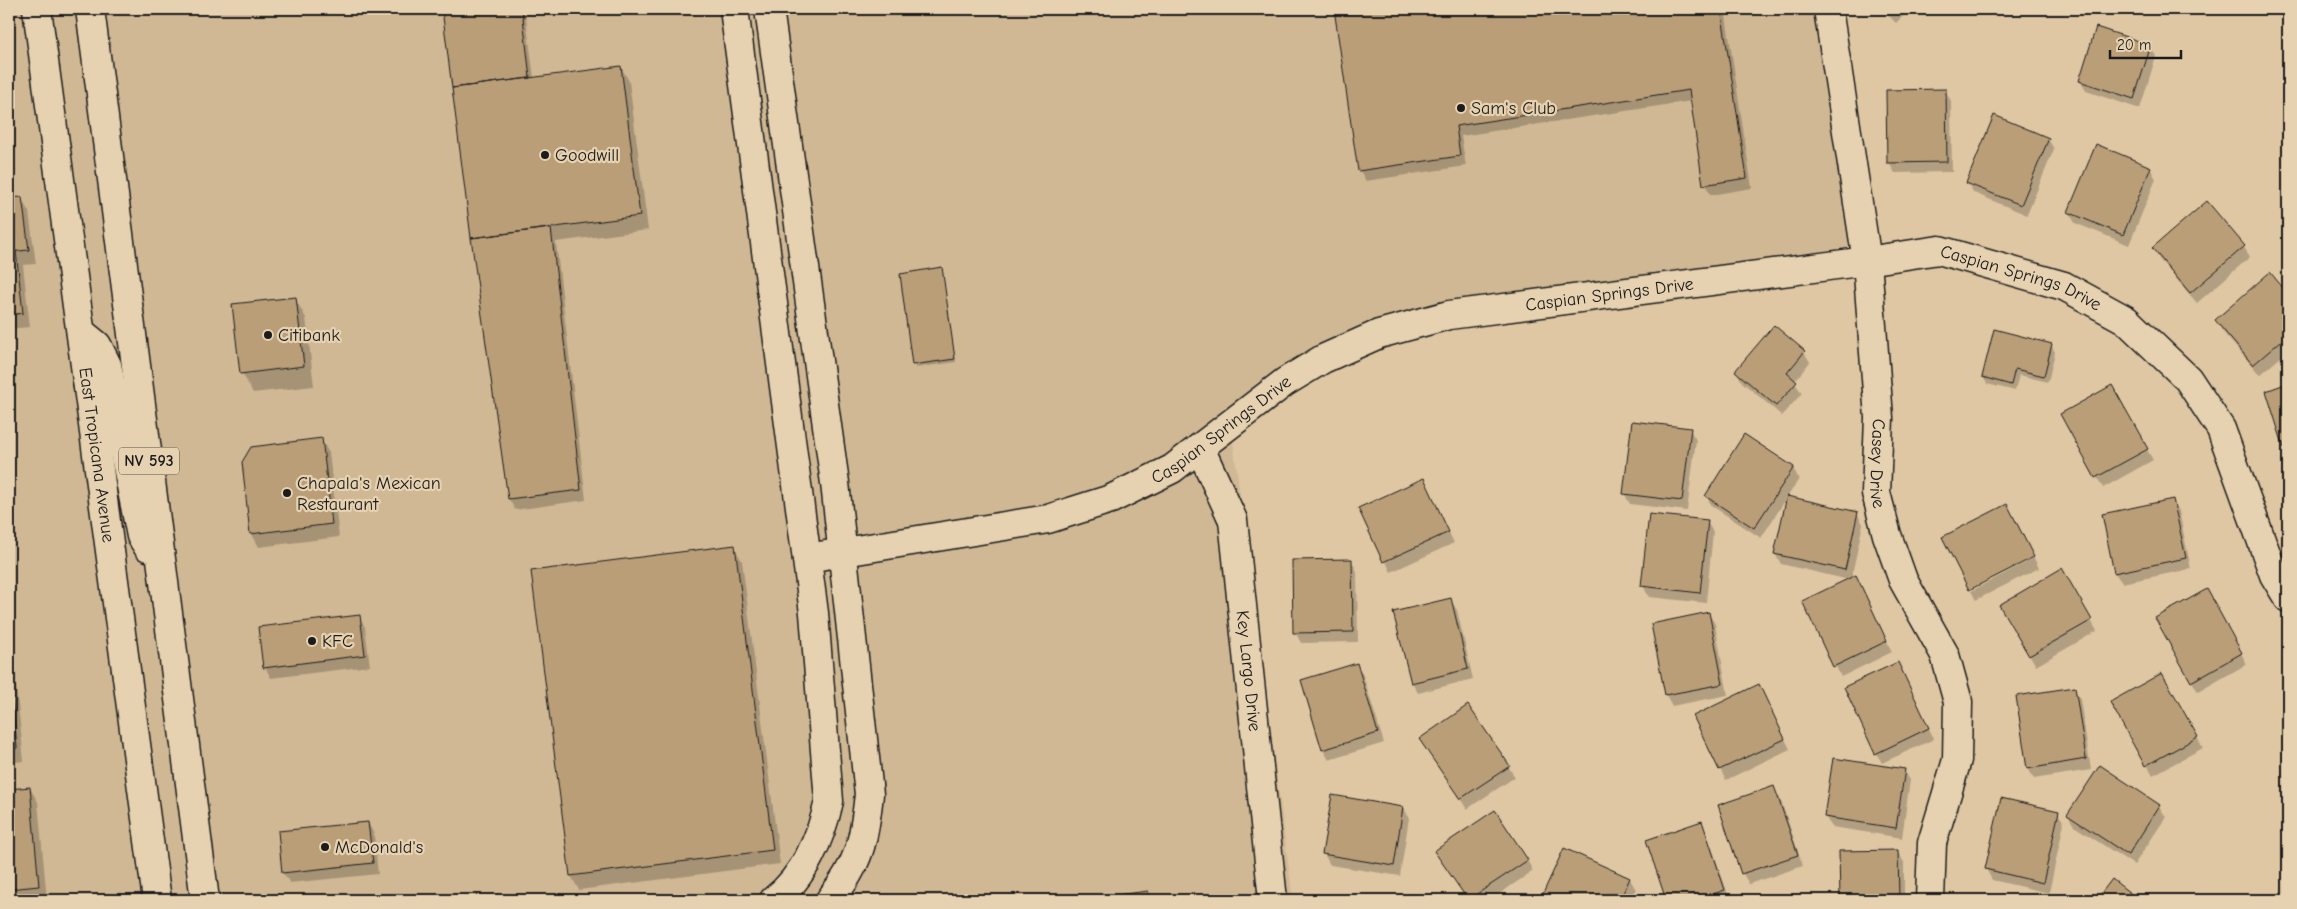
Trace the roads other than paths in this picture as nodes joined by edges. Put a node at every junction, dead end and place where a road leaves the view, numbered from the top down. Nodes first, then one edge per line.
1 (37, 9) edge
2 (90, 9) edge
3 (734, 9) edge
4 (769, 9) edge
5 (1828, 9) edge
6 (1867, 261) junction
7 (81, 332) junction
8 (1200, 448) junction
9 (844, 553) junction
10 (161, 557) junction
11 (807, 558) junction
12 (2288, 598) edge
13 (157, 900) edge
14 (205, 900) edge
15 (774, 900) edge
16 (830, 900) edge
17 (1273, 900) edge
18 (1930, 900) edge

1 - 7 street, East Tropicana Avenue / NV 593
2 - 10 street, NV 593
3 - 11 street
4 - 9 street
5 - 6 street, Casey Drive
6 - 8 street, Caspian Springs Drive
6 - 12 street, Caspian Springs Drive
6 - 18 street, Casey Drive
7 - 10 street
7 - 13 street, East Tropicana Avenue / NV 593
8 - 9 street, Caspian Springs Drive
8 - 17 street, Key Largo Drive
9 - 11 street, Caspian Springs Drive
9 - 16 street
10 - 14 street, NV 593
11 - 15 street

